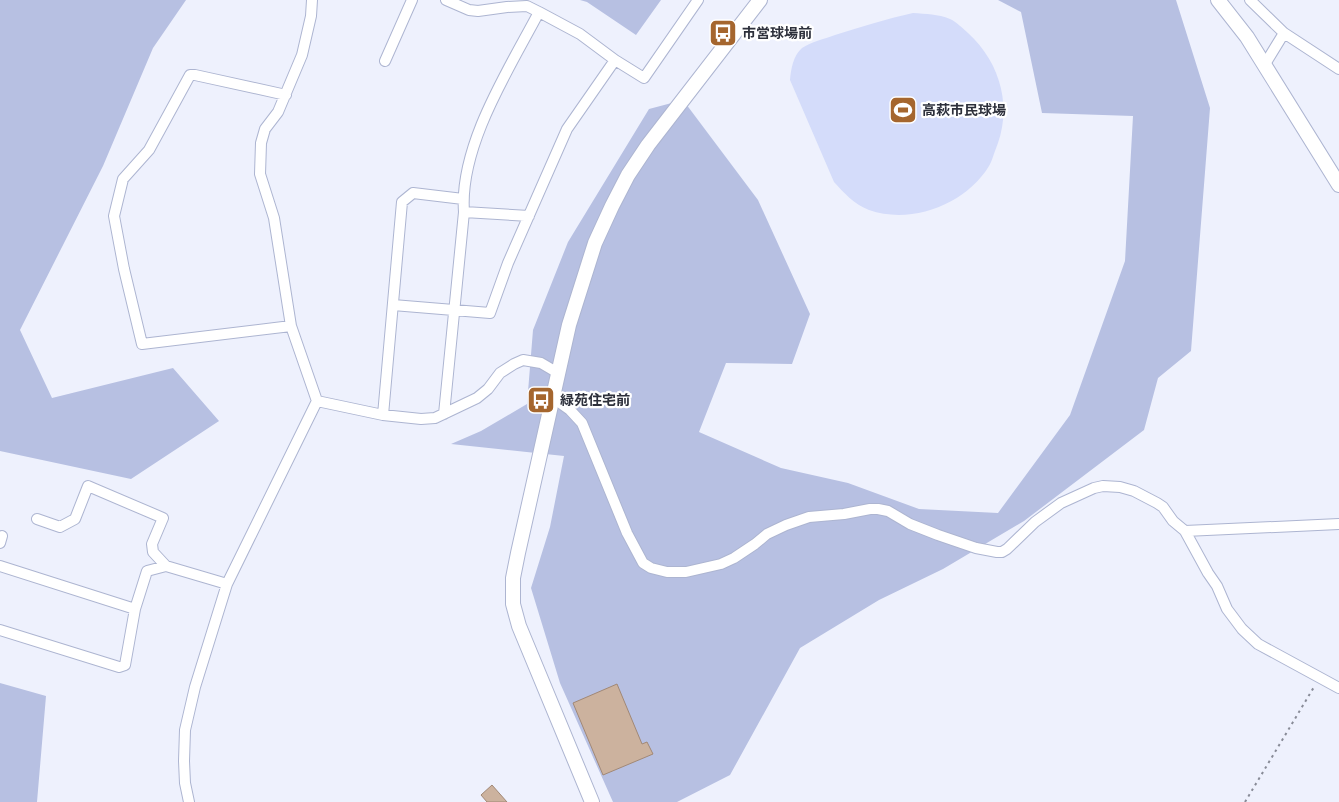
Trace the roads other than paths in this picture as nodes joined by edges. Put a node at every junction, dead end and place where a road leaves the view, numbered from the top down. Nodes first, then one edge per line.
1 (312, 0) edge
2 (412, 0) edge
3 (446, 0) edge
4 (698, 0) edge
5 (760, 0) edge
6 (1218, 0) edge
7 (1252, 1) edge
8 (540, 12) junction
9 (1284, 33) junction
10 (615, 60) junction
11 (385, 61) dead end
12 (1265, 64) junction
13 (1339, 69) edge
14 (286, 95) junction
15 (1339, 185) edge
16 (463, 198) junction
17 (464, 212) junction
18 (529, 216) junction
19 (393, 305) junction
20 (455, 310) junction
21 (291, 326) junction
22 (558, 373) junction
23 (553, 398) junction
24 (317, 401) junction
25 (444, 414) junction
26 (383, 415) junction
27 (37, 519) dead end
28 (1339, 524) edge
29 (1186, 531) junction
30 (0, 566) edge
31 (166, 566) junction
32 (227, 584) junction
33 (135, 609) junction
34 (0, 630) edge
35 (1339, 688) edge
36 (189, 802) edge
37 (592, 802) edge

1 - 14 street
2 - 11 street
3 - 8 street
4 - 10 street
5 - 22 street
6 - 12 street
7 - 9 street
8 - 10 street
8 - 16 street
9 - 12 street
9 - 13 street
10 - 18 street
12 - 15 street
14 - 21 street
14 - 21 street
16 - 17 street
16 - 19 street
17 - 18 street
17 - 20 street
18 - 20 street
19 - 20 street
19 - 26 street
20 - 25 street
21 - 24 street
22 - 23 street
22 - 25 street
23 - 29 street
23 - 37 street
24 - 26 street
24 - 32 street
25 - 26 street
27 - 31 street
28 - 29 street
29 - 35 street
30 - 33 street
31 - 32 street
31 - 33 street
32 - 36 street
33 - 34 street

